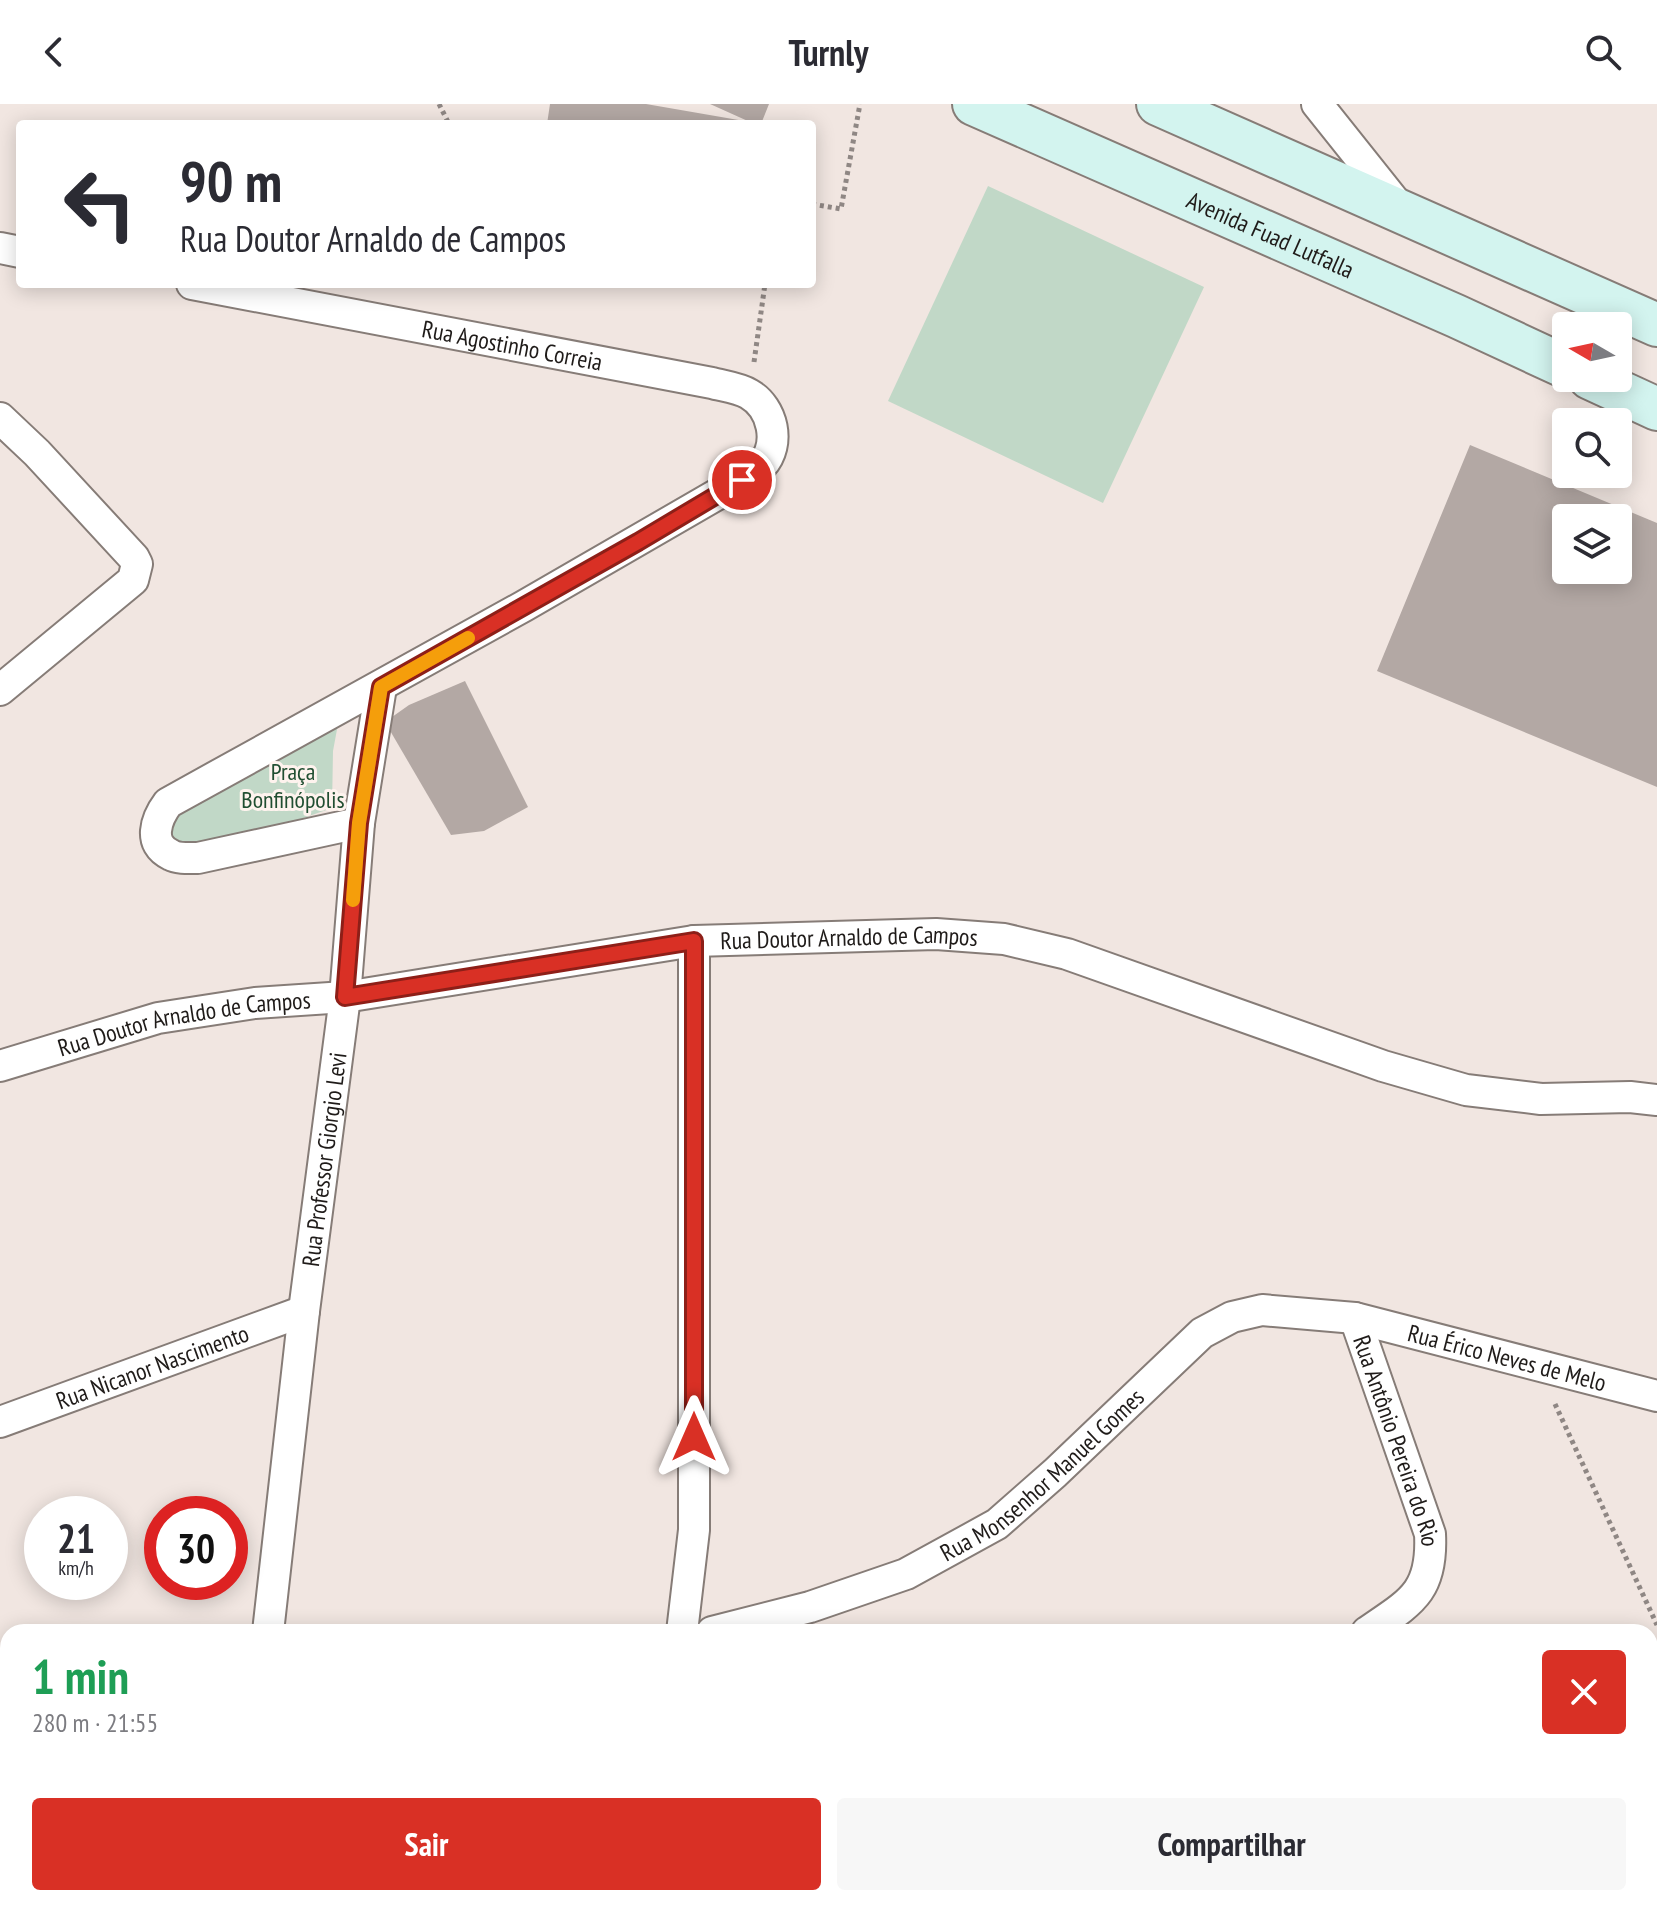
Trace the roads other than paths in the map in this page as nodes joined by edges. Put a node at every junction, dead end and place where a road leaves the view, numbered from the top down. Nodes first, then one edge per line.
1 (974, 104) edge
2 (1158, 104) edge
3 (1317, 104) edge
4 (1404, 212) junction
5 (213, 288) edge
6 (1657, 325) edge
7 (1552, 360) edge
8 (1620, 392) edge
9 (1657, 409) edge
10 (0, 418) edge
11 (381, 687) junction
12 (0, 690) edge
13 (359, 823) junction
14 (694, 941) junction
15 (345, 997) junction
16 (0, 1066) edge
17 (1657, 1100) edge
18 (304, 1311) junction
19 (1355, 1318) junction
20 (1657, 1396) edge
21 (0, 1422) edge
22 (269, 1624) edge
23 (683, 1624) edge
24 (743, 1624) edge
25 (1379, 1624) edge

1 - 7 main road, Avenida Fuad Lutfalla
2 - 4 main road
3 - 4 street
4 - 6 main road
5 - 11 street, Rua Agostinho Correia
8 - 9 main road
10 - 12 street
11 - 13 street, Rua Professor Giorgio Levi
11 - 13 street
13 - 15 street, Rua Professor Giorgio Levi
14 - 15 street, Rua Doutor Arnaldo de Campos
14 - 17 street, Rua Doutor Arnaldo de Campos
14 - 23 street
15 - 16 street, Rua Doutor Arnaldo de Campos
15 - 18 street, Rua Professor Giorgio Levi
18 - 21 street, Rua Nicanor Nascimento
18 - 22 street, Rua Professor Giorgio Levi
19 - 20 street, Rua Érico Neves de Melo
19 - 24 street, Rua Monsenhor Manuel Gomes
19 - 25 street, Rua Antônio Pereira do Rio

